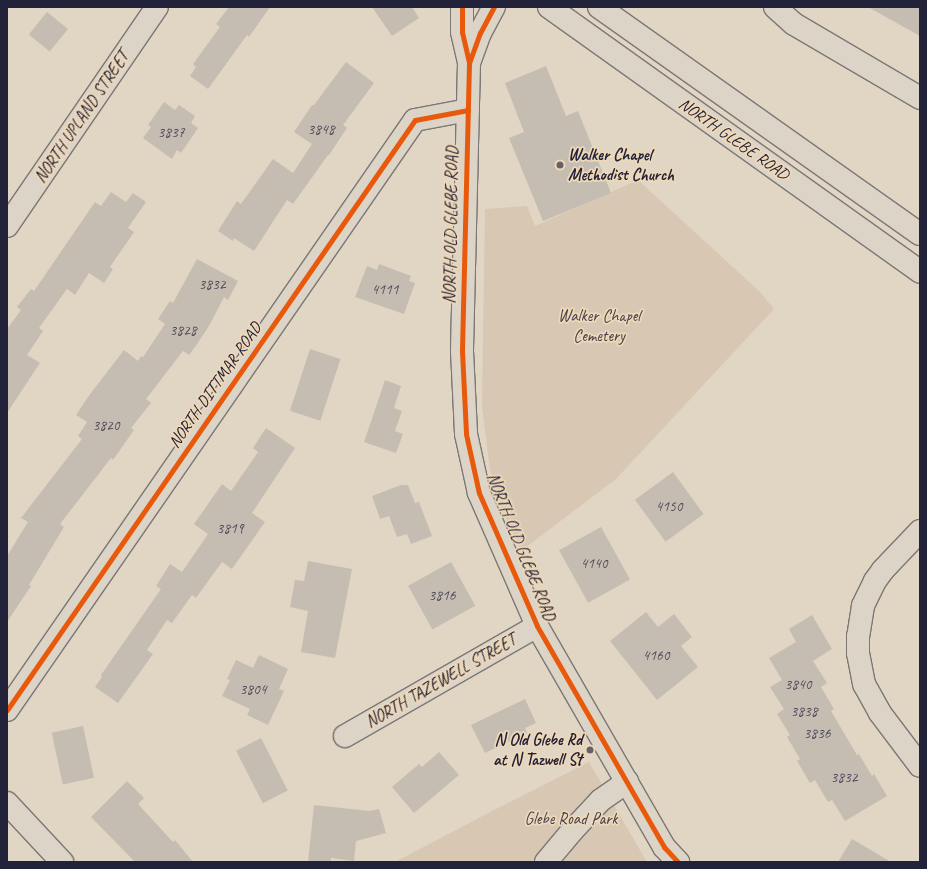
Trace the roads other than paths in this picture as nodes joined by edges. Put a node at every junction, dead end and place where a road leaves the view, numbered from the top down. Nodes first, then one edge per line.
1 (157, 7) edge
2 (462, 7) edge
3 (494, 7) edge
4 (549, 7) edge
5 (599, 7) edge
6 (775, 7) edge
7 (469, 63) junction
8 (920, 98) edge
9 (468, 110) junction
10 (7, 226) edge
11 (920, 234) edge
12 (920, 272) edge
13 (920, 531) edge
14 (537, 626) junction
15 (7, 710) edge
16 (345, 736) dead end
17 (920, 766) edge
18 (627, 782) junction
19 (7, 803) edge
20 (62, 862) edge
21 (546, 862) edge
22 (678, 862) edge

1 - 10 street, NORTH UPLAND STREET
2 - 7 street, NORTH OLD GLEBE ROAD
3 - 7 street, NORTH OLD GLEBE ROAD
4 - 12 street, NORTH GLEBE ROAD
5 - 11 street, NORTH GLEBE ROAD
6 - 8 street
7 - 9 street, NORTH OLD GLEBE ROAD
9 - 14 street, NORTH OLD GLEBE ROAD
9 - 15 street, NORTH DITTMAR ROAD
13 - 17 street
14 - 16 street, NORTH TAZEWELL STREET
14 - 18 street, NORTH OLD GLEBE ROAD
18 - 21 street
18 - 22 street, NORTH OLD GLEBE ROAD
19 - 20 street

